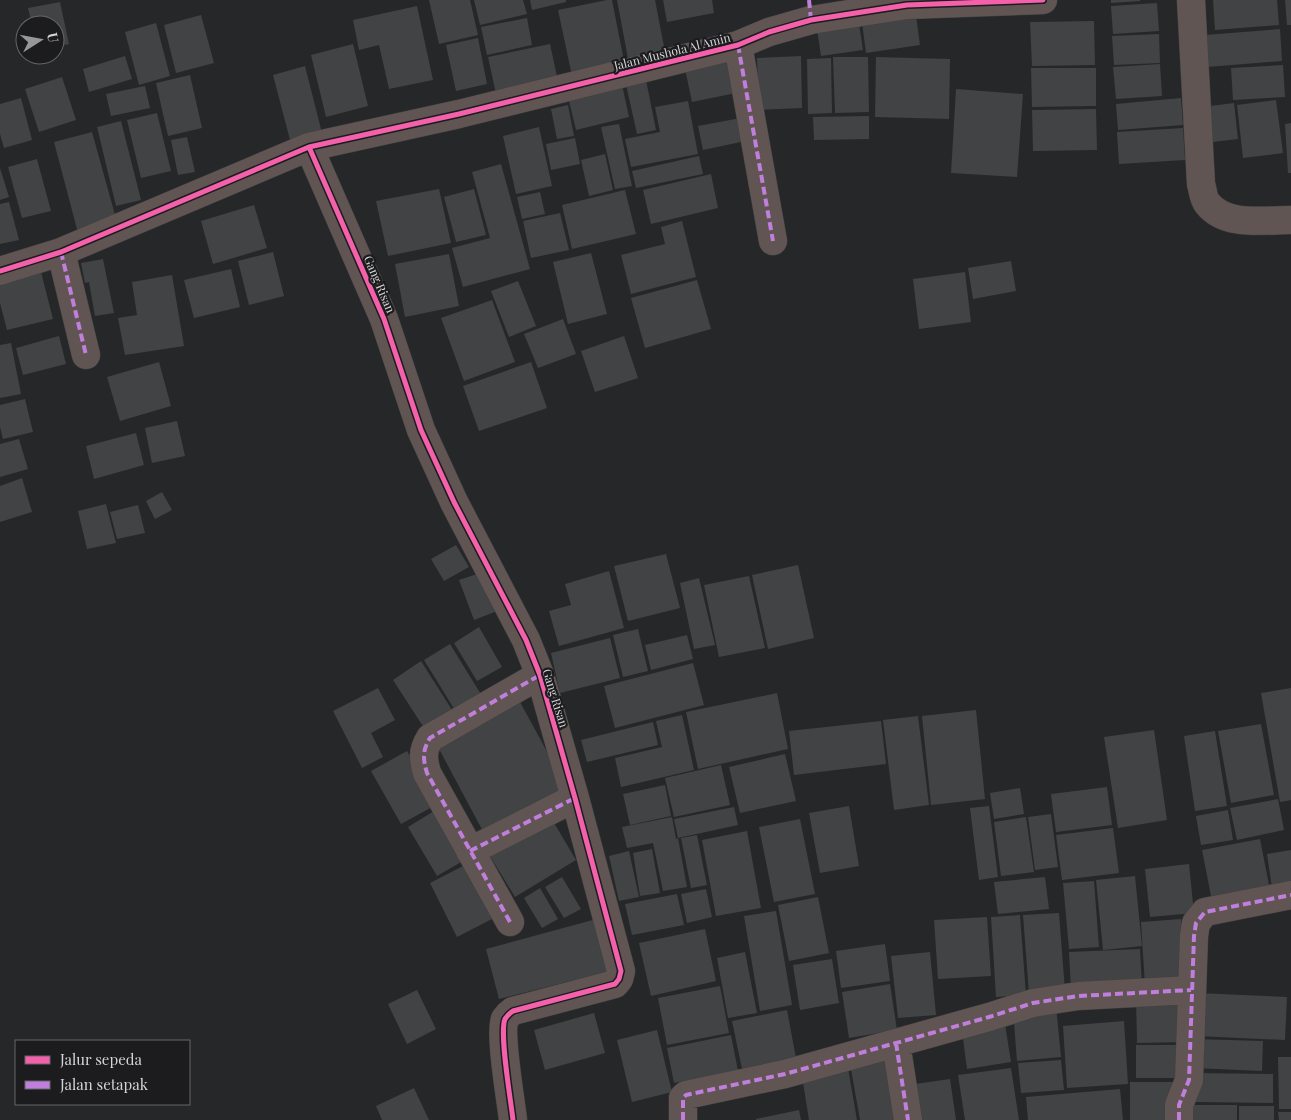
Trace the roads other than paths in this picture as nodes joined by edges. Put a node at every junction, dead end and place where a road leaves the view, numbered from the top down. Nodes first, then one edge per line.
1 (1043, 0) edge
2 (1191, 0) edge
3 (811, 10) edge
4 (738, 44) junction
5 (309, 147) junction
6 (1291, 220) edge
7 (773, 241) dead end
8 (62, 252) junction
9 (0, 271) edge
10 (86, 356) dead end
11 (540, 675) junction
12 (575, 798) junction
13 (470, 851) junction
14 (1291, 895) edge
15 (510, 922) dead end
16 (1191, 990) junction
17 (896, 1043) junction
18 (513, 1120) edge
19 (683, 1120) edge
20 (908, 1120) edge
21 (1179, 1120) edge

1 - 3 street, Jalan Mushola Al Amin
2 - 6 street
3 - 4 street, Jalan Mushola Al Amin
4 - 5 street, Jalan Mushola Al Amin
4 - 7 street
5 - 8 street, Jalan Mushola Al Amin
5 - 11 street, Gang Risan
8 - 9 street, Jalan Mushola Al Amin
8 - 10 street
11 - 12 street, Gang Risan
11 - 13 street
12 - 13 street
12 - 18 street, Gang Risan
13 - 15 street
14 - 16 street
16 - 17 street
16 - 21 street
17 - 19 street
17 - 20 street

